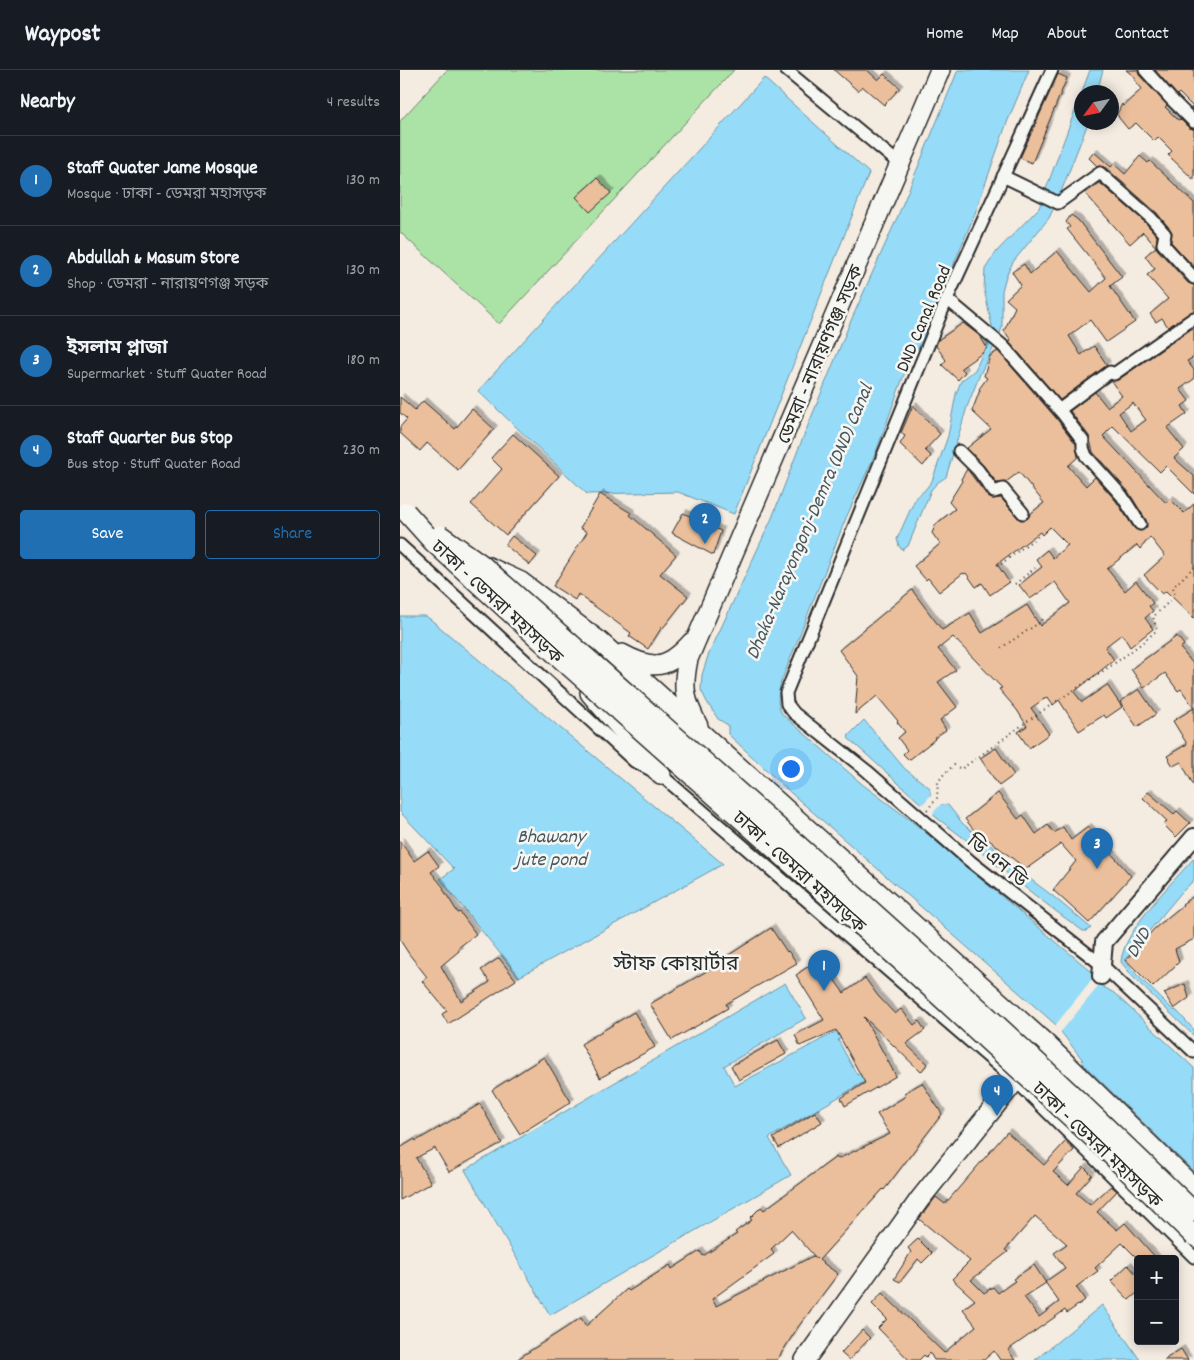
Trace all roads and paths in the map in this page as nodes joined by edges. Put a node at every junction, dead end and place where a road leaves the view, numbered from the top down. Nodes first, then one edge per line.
1 (786, 70) edge
2 (940, 70) edge
3 (1052, 70) edge
4 (1145, 70) edge
5 (1194, 122) edge
6 (901, 165) junction
7 (1003, 176) junction
8 (1194, 278) edge
9 (948, 299) junction
10 (1194, 318) edge
11 (1059, 410) junction
12 (959, 451) dead end
13 (403, 509) edge
14 (1023, 513) dead end
15 (1140, 524) dead end
16 (1038, 536) dead end
17 (400, 545) edge
18 (481, 564) junction
19 (1001, 564) dead end
20 (1194, 567) edge
21 (1035, 568) dead end
22 (1015, 584) dead end
23 (1041, 619) dead end
24 (696, 637) junction
25 (599, 641) junction
26 (1001, 648) dead end
27 (561, 659) junction
28 (786, 694) joint
29 (701, 733) junction
30 (661, 775) junction
31 (921, 818) junction
32 (1194, 837) edge
33 (1102, 971) junction
34 (1049, 1039) junction
35 (1194, 1052) edge
36 (1015, 1080) junction
37 (1194, 1188) edge
38 (1194, 1212) edge
39 (1194, 1236) edge
40 (1194, 1257) edge
41 (805, 1360) edge

1 - 6 street
2 - 6 main road, ডেমরা - নারায়ণগঞ্জ সড়ক
3 - 7 street, DND Canal Road
4 - 5 street
6 - 24 main road, ডেমরা - নারায়ণগঞ্জ সড়ক
7 - 8 street
7 - 9 street, DND Canal Road
9 - 11 street
9 - 28 street, DND Canal Road
10 - 11 street
11 - 15 street
12 - 14 street
13 - 18 main road, ঢাকা - ডেমরা মহাসড়ক, bridge
13 - 27 main road, ঢাকা - ডেমরা মহাসড়ক, bridge
16 - 19 path
17 - 30 street
18 - 25 main road
18 - 38 main road, ঢাকা - ডেমরা মহাসড়ক, bridge
20 - 31 path
21 - 22 path
23 - 26 path
24 - 25 main road, ডেমরা - নারায়ণগঞ্জ সড়ক
24 - 29 main road, ডেমরা - নারায়ণগঞ্জ সড়ক
25 - 29 main road
27 - 30 main road
27 - 39 main road, ঢাকা - ডেমরা মহাসড়ক, bridge
28 - 31 street, ডি এন ডি
29 - 34 main road
30 - 36 street
31 - 33 street, ডি এন ডি
32 - 33 street
33 - 35 street, ডি এন ডি
34 - 36 main road
34 - 37 main road
36 - 40 street
36 - 41 main road

